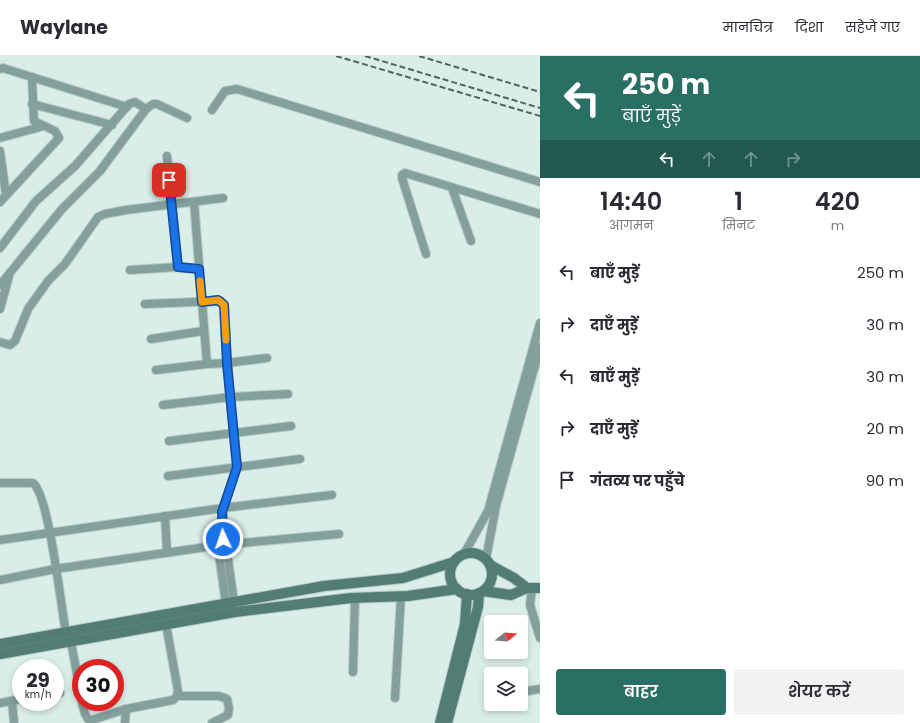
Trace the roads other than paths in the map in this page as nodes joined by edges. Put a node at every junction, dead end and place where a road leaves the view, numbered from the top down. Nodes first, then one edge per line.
1 (0, 68) edge
2 (32, 77) junction
3 (32, 104) junction
4 (127, 107) junction
5 (146, 109) junction
6 (212, 110) dead end
7 (187, 118) dead end
8 (112, 125) junction
9 (44, 126) junction
10 (0, 138) edge
11 (0, 151) edge
12 (167, 156) dead end
13 (540, 182) edge
14 (452, 188) junction
15 (6, 195) junction
16 (223, 198) dead end
17 (0, 202) edge
18 (194, 202) junction
19 (171, 204) junction
20 (540, 214) edge
21 (471, 241) dead end
22 (0, 248) edge
23 (426, 254) dead end
24 (178, 267) junction
25 (199, 269) junction
26 (130, 270) dead end
27 (9, 275) junction
28 (0, 285) edge
29 (202, 302) junction
30 (145, 304) dead end
31 (0, 309) edge
32 (539, 328) edge
33 (203, 331) junction
34 (150, 339) dead end
35 (0, 342) edge
36 (540, 347) edge
37 (267, 358) dead end
38 (227, 363) junction
39 (207, 364) junction
40 (156, 370) dead end
41 (288, 394) dead end
42 (230, 397) junction
43 (163, 405) dead end
44 (291, 426) dead end
45 (234, 433) junction
46 (169, 442) dead end
47 (300, 458) dead end
48 (237, 467) junction
49 (168, 476) dead end
50 (0, 483) edge
51 (332, 496) dead end
52 (223, 508) junction
53 (165, 516) junction
54 (50, 532) junction
55 (339, 534) dead end
56 (0, 540) edge
57 (223, 543) junction
58 (167, 553) junction
59 (464, 554) junction
60 (454, 562) junction
61 (488, 562) junction
62 (55, 569) junction
63 (0, 580) edge
64 (533, 588) edge
65 (457, 589) junction
66 (481, 592) junction
67 (467, 594) junction
68 (401, 596) junction
69 (355, 598) junction
70 (230, 603) junction
71 (166, 624) junction
72 (68, 637) junction
73 (540, 638) edge
74 (0, 644) edge
75 (0, 654) edge
76 (73, 659) edge
77 (353, 672) dead end
78 (540, 689) edge
79 (528, 691) edge
80 (177, 696) junction
81 (395, 698) dead end
82 (12, 701) edge
83 (0, 703) edge
84 (126, 709) junction
85 (13, 711) edge
86 (84, 711) edge
87 (88, 721) edge
88 (14, 723) edge
89 (125, 723) edge
90 (212, 723) edge
91 (440, 723) edge
92 (448, 723) edge

1 - 2 street
2 - 3 street
2 - 4 street
3 - 8 street
3 - 9 street
4 - 5 street
4 - 8 street
5 - 7 street
5 - 27 street
6 - 13 street
8 - 22 street
9 - 10 street
9 - 15 street
11 - 15 street
12 - 19 street
14 - 20 street
14 - 21 street
14 - 23 street
15 - 17 street
16 - 18 street
18 - 19 street
18 - 25 street
19 - 24 street
19 - 35 street
24 - 25 street
24 - 26 street
25 - 29 street
27 - 28 street
27 - 31 street
29 - 30 street
29 - 33 street
29 - 38 street
32 - 59 street
33 - 34 street
33 - 39 street
36 - 61 street
37 - 38 street
38 - 39 street
38 - 42 street
39 - 40 street
41 - 42 street
42 - 43 street
42 - 45 street
44 - 45 street
45 - 46 street
45 - 48 street
47 - 48 street
48 - 49 street
48 - 52 street
50 - 54 street
51 - 52 street
52 - 53 street
52 - 57 street
53 - 54 street
53 - 58 street
54 - 56 street
54 - 62 street
55 - 57 street
57 - 58 street
57 - 70 street
58 - 62 street
59 - 60 street
59 - 61 street
60 - 65 street
60 - 70 street
61 - 64 street
61 - 66 street
62 - 63 street
62 - 72 street
64 - 66 street
64 - 73 street
65 - 67 street
65 - 68 street
66 - 67 street
66 - 92 street
67 - 91 street
68 - 69 street
68 - 81 street
69 - 71 street
69 - 77 street
70 - 72 street
71 - 72 street
71 - 80 street
72 - 74 street
72 - 75 street
72 - 76 street
78 - 79 street
80 - 84 street
80 - 90 street
82 - 83 street
84 - 87 street
84 - 89 street
85 - 88 street
86 - 87 street

